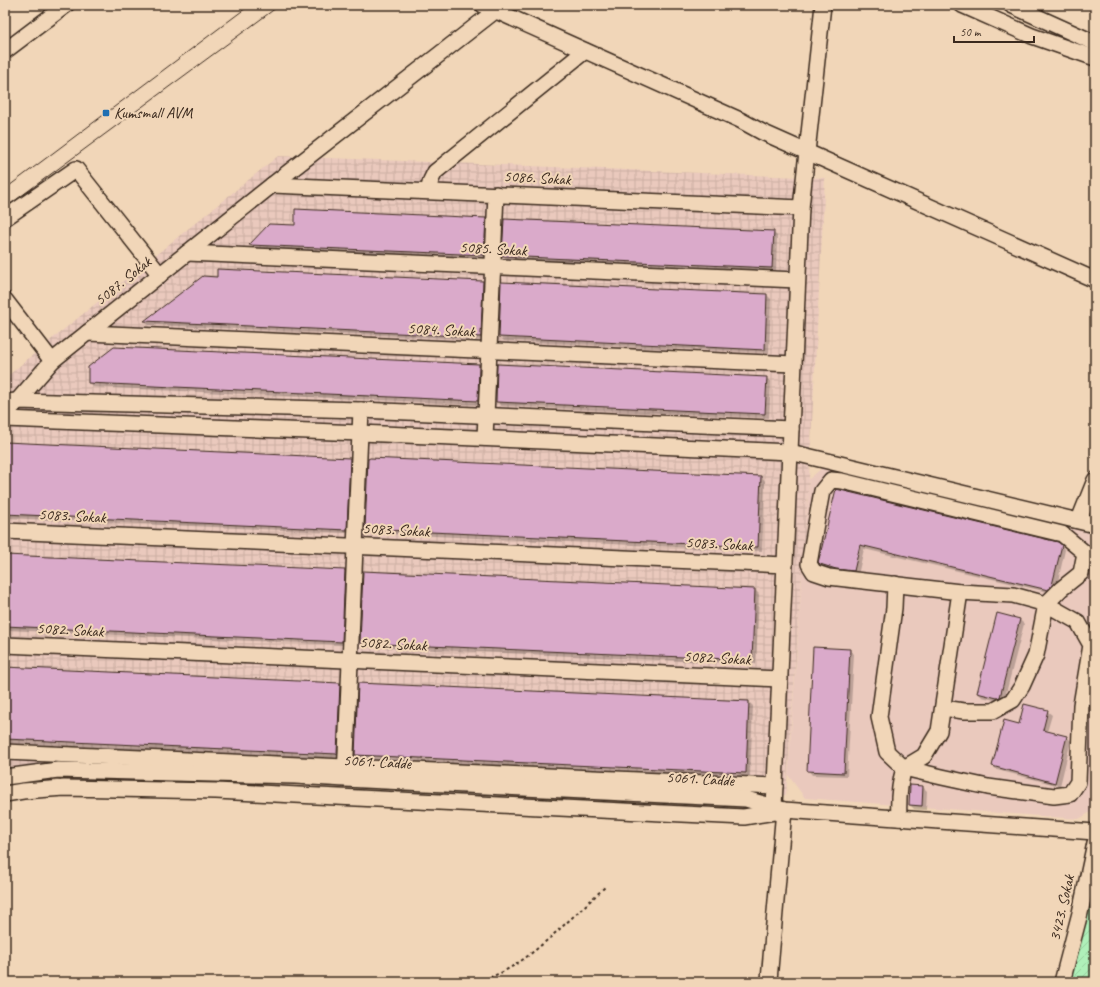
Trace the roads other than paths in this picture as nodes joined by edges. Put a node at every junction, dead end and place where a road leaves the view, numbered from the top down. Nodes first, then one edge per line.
1 (66, 5) edge
2 (823, 5) edge
3 (962, 5) edge
4 (1011, 5) edge
5 (489, 8) edge
6 (1095, 42) edge
7 (5, 51) edge
8 (585, 51) junction
9 (1095, 58) edge
10 (806, 152) junction
11 (272, 185) junction
12 (428, 191) junction
13 (496, 194) junction
14 (800, 208) junction
15 (5, 218) edge
16 (187, 253) junction
17 (493, 267) junction
18 (160, 274) junction
19 (797, 280) junction
20 (1095, 280) edge
21 (5, 300) edge
22 (87, 333) junction
23 (489, 350) junction
24 (52, 361) junction
25 (794, 364) junction
26 (11, 401) edge
27 (361, 410) junction
28 (5, 415) edge
29 (486, 416) junction
30 (5, 419) edge
31 (791, 429) junction
32 (360, 433) junction
33 (485, 438) junction
34 (790, 452) junction
35 (1095, 480) edge
36 (1079, 520) junction
37 (1095, 525) edge
38 (5, 531) edge
39 (356, 546) junction
40 (785, 565) junction
41 (895, 584) junction
42 (960, 592) junction
43 (1046, 604) junction
44 (5, 645) edge
45 (350, 660) junction
46 (780, 679) junction
47 (943, 708) junction
48 (5, 752) edge
49 (904, 768) junction
50 (346, 773) junction
51 (5, 777) edge
52 (775, 786) junction
53 (5, 794) edge
54 (779, 809) junction
55 (899, 818) junction
56 (1095, 832) edge
57 (1095, 843) edge
58 (769, 980) dead end
59 (1062, 982) edge

1 - 7 street
2 - 10 street
3 - 9 street
4 - 6 street
5 - 8 street
5 - 11 street, 5087. Sokak
8 - 10 street
8 - 12 street
10 - 14 street
10 - 20 street
11 - 12 street, 5086. Sokak
11 - 16 street, 5087. Sokak
12 - 13 street, 5086. Sokak
13 - 14 street, 5086. Sokak
13 - 17 street
14 - 19 street
15 - 18 street
16 - 17 street, 5085. Sokak
16 - 18 street, 5087. Sokak
17 - 19 street, 5085. Sokak
17 - 23 street
18 - 22 street, 5087. Sokak
19 - 25 street
21 - 24 street
22 - 23 street, 5084. Sokak
22 - 24 street, 5087. Sokak
23 - 25 street, 5084. Sokak
23 - 29 street
24 - 26 street, 5087. Sokak
25 - 31 street
26 - 27 street
26 - 28 street, 5087. Sokak
27 - 29 street
27 - 32 street
29 - 31 street
29 - 33 street
30 - 32 street
31 - 34 street
32 - 33 street
32 - 39 street
33 - 34 street
34 - 36 street
34 - 40 street
35 - 36 street
36 - 37 street
38 - 39 street, 5083. Sokak
39 - 40 street, 5083. Sokak
39 - 45 street
40 - 46 street
41 - 42 street
41 - 43 street
41 - 49 street
42 - 43 street
42 - 47 street
43 - 47 street
43 - 49 street
44 - 45 street, 5082. Sokak
45 - 46 street, 5082. Sokak
45 - 50 street
46 - 52 street
47 - 49 street
48 - 50 street
49 - 55 street
50 - 51 street, 5061. Cadde
50 - 52 street
50 - 54 street, 5061. Cadde
52 - 54 street
53 - 54 street
54 - 55 street
54 - 58 street
55 - 56 street
57 - 59 street, 3423. Sokak

